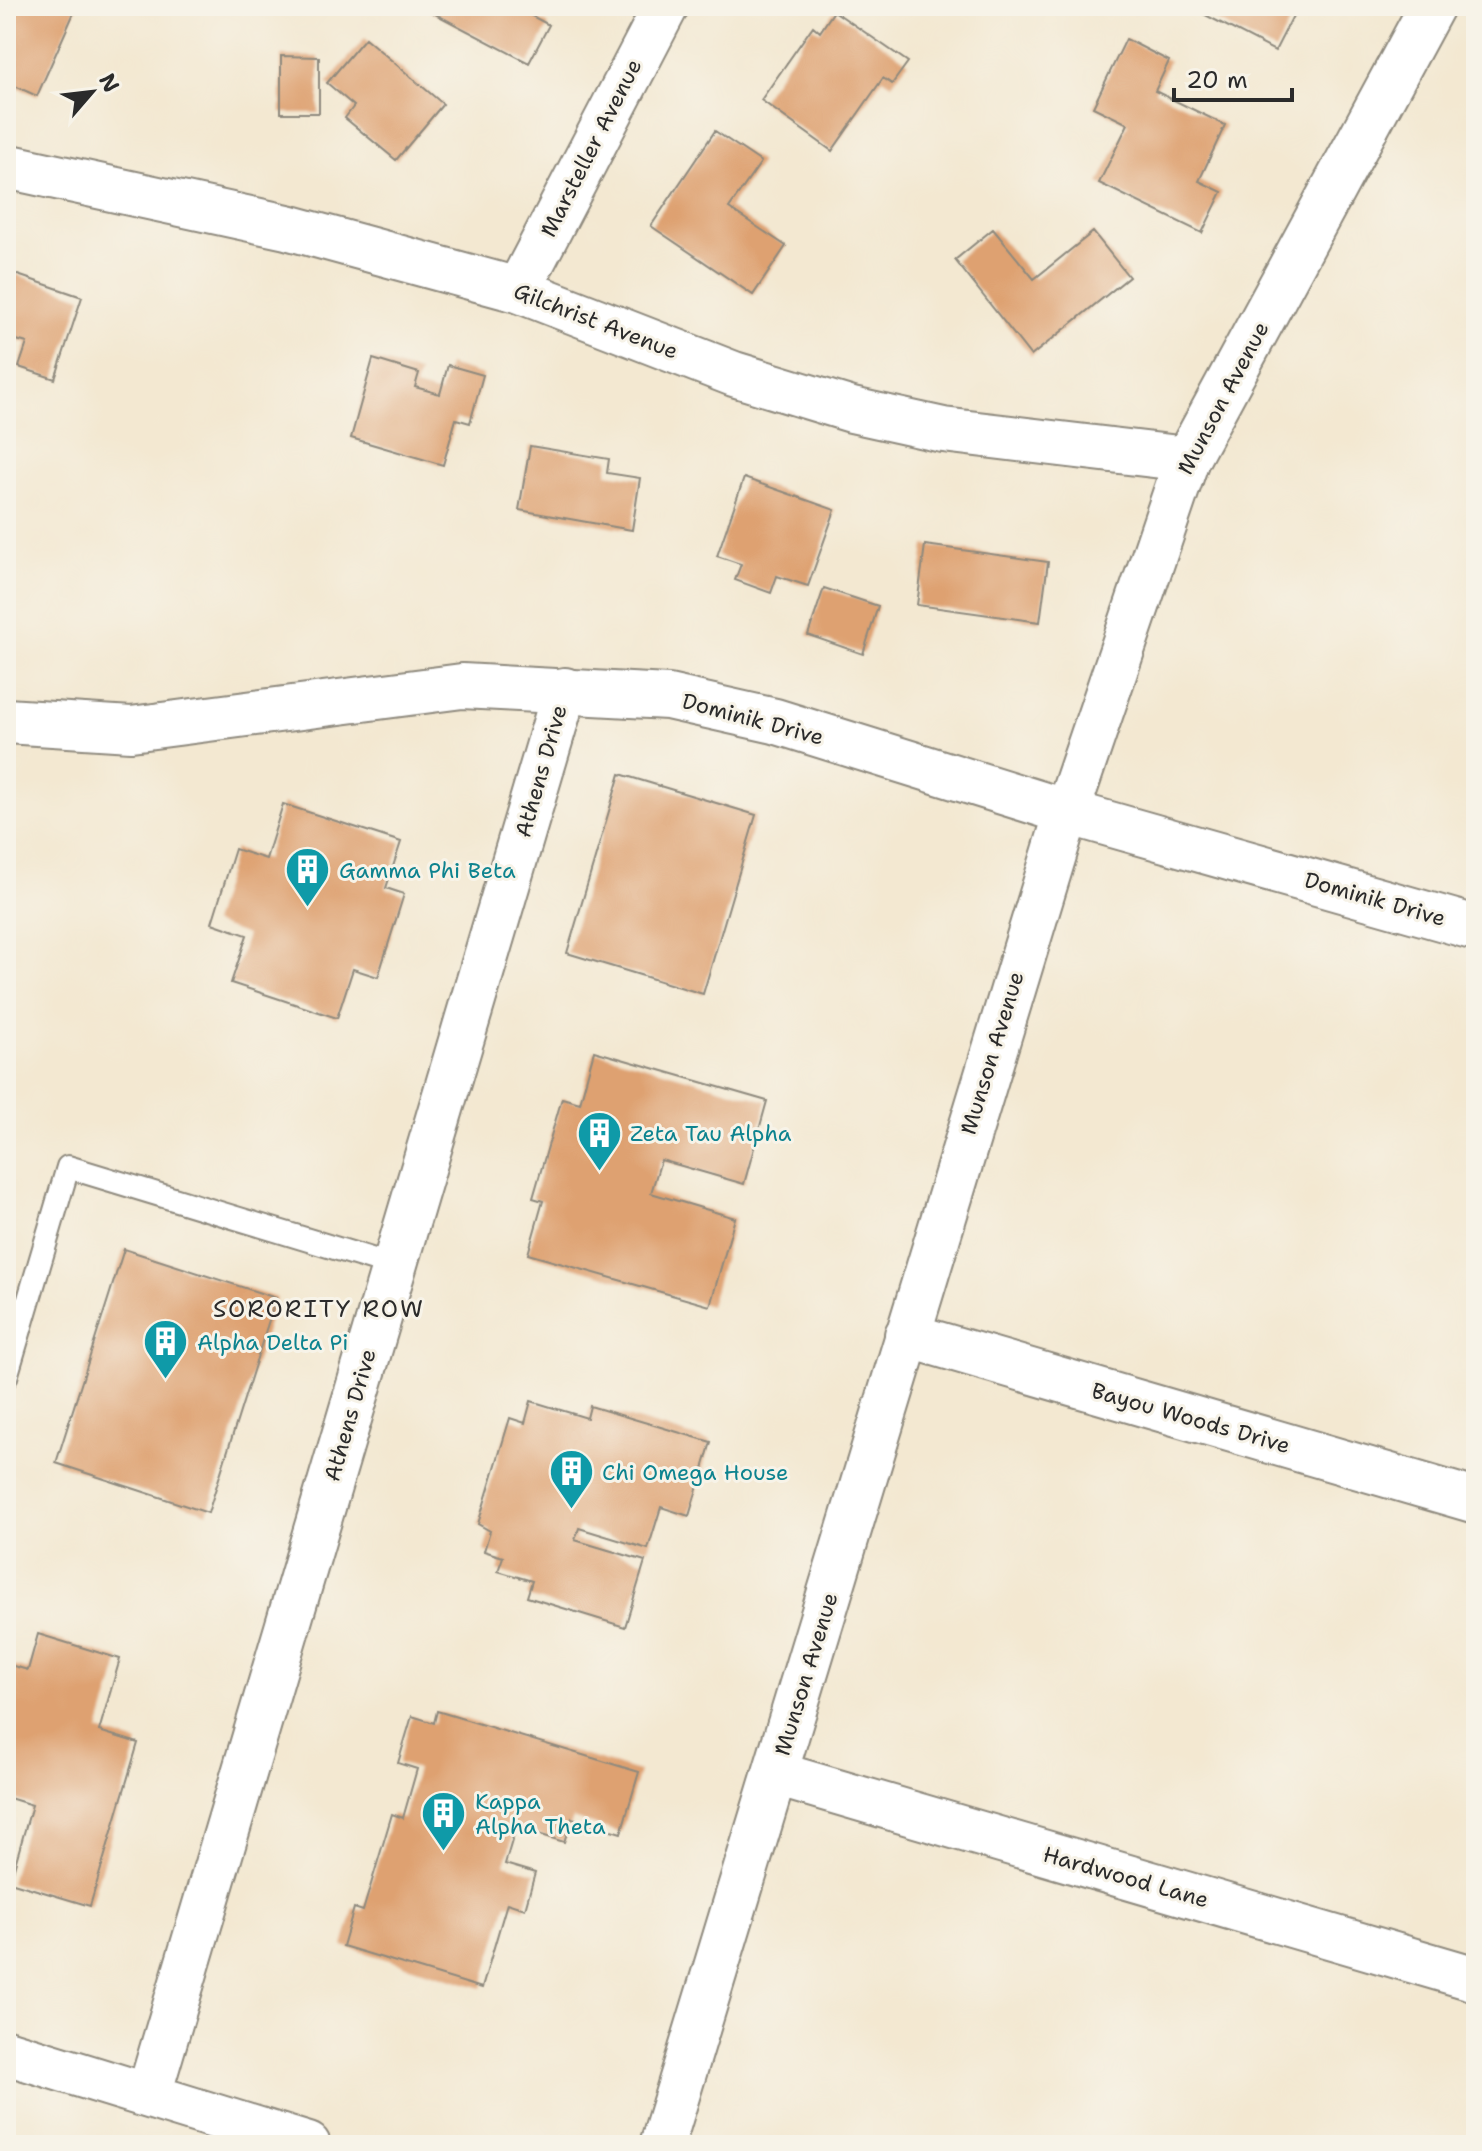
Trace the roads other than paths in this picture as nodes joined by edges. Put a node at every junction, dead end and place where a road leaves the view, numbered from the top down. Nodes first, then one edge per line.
1 (666, 6) edge
2 (1432, 6) edge
3 (6, 166) edge
4 (518, 290) junction
5 (1187, 459) junction
6 (565, 690) junction
7 (6, 721) edge
8 (1067, 812) junction
9 (1476, 928) edge
10 (394, 1266) junction
11 (907, 1335) junction
12 (6, 1377) edge
13 (1476, 1501) edge
14 (776, 1774) junction
15 (1476, 1979) edge
16 (6, 2052) edge
17 (149, 2094) junction
18 (308, 2145) edge
19 (662, 2145) edge

1 - 4 street, Marsteller Avenue
2 - 5 street, Munson Avenue
3 - 4 street, Gilchrist Avenue
4 - 5 street, Gilchrist Avenue
5 - 8 street, Munson Avenue
6 - 7 street, Dominik Drive
6 - 8 street, Dominik Drive
6 - 10 street, Athens Drive
8 - 9 street, Dominik Drive
8 - 11 street, Munson Avenue
10 - 12 lane
10 - 17 street, Athens Drive
11 - 13 street, Bayou Woods Drive
11 - 14 street, Munson Avenue
14 - 15 street, Hardwood Lane
14 - 19 street, Munson Avenue
16 - 17 street
17 - 18 street

